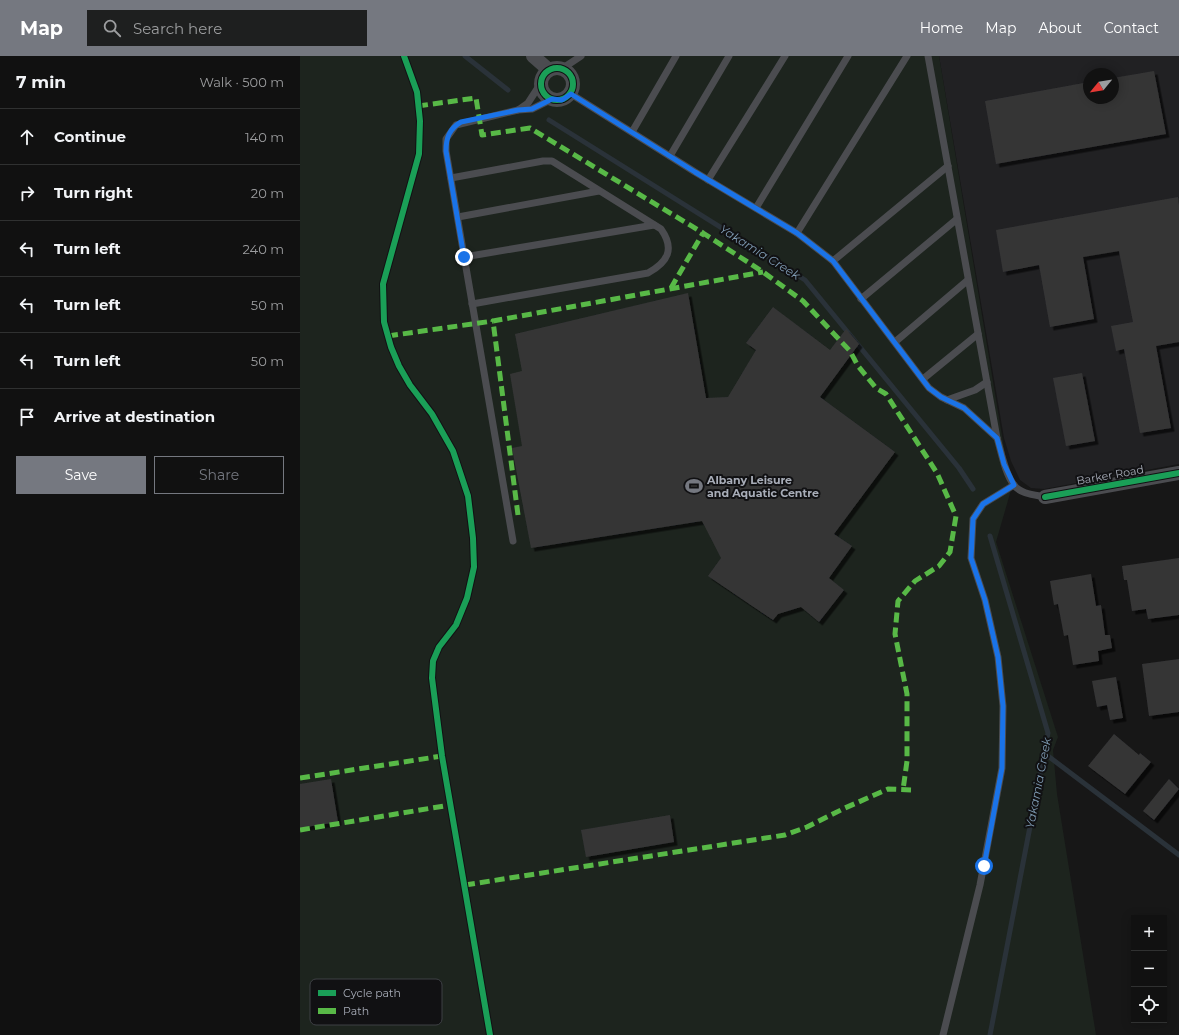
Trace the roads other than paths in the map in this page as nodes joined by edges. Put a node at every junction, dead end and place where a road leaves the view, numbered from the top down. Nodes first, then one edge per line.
1 (533, 56) edge
2 (581, 56) edge
3 (676, 56) edge
4 (729, 56) edge
5 (786, 56) edge
6 (848, 56) edge
7 (907, 56) edge
8 (928, 56) edge
9 (563, 68) junction
10 (549, 70) junction
11 (541, 83) junction
12 (571, 94) junction
13 (552, 99) junction
14 (518, 110) junction
15 (632, 132) junction
16 (670, 156) junction
17 (948, 166) junction
18 (451, 178) junction
19 (708, 180) junction
20 (599, 191) junction
21 (756, 208) junction
22 (458, 218) junction
23 (957, 219) junction
24 (654, 225) junction
25 (797, 233) junction
26 (464, 257) junction
27 (833, 261) junction
28 (968, 280) junction
29 (861, 299) junction
30 (472, 304) junction
31 (978, 334) junction
32 (894, 342) junction
33 (923, 380) junction
34 (986, 382) junction
35 (947, 400) junction
36 (997, 438) junction
37 (1179, 473) edge
38 (1014, 485) junction
39 (1045, 497) joint
40 (512, 541) dead end
41 (943, 1035) edge

1 - 10 street
2 - 9 lane
3 - 15 lane
4 - 16 lane
5 - 19 lane
6 - 21 lane
7 - 25 lane
8 - 17 lane
9 - 10 street
9 - 12 street
10 - 11 street
11 - 13 street
11 - 14 lane
12 - 13 street
12 - 15 lane
13 - 14 lane
14 - 18 lane
15 - 16 lane
16 - 19 lane
17 - 23 lane
17 - 27 lane
18 - 20 lane
18 - 22 lane
19 - 21 lane
20 - 22 lane
20 - 24 lane
21 - 25 lane
22 - 26 lane
23 - 28 lane
23 - 29 lane
24 - 26 lane
24 - 30 lane
25 - 27 lane
26 - 30 lane
27 - 29 lane
28 - 31 lane
28 - 32 lane
29 - 32 lane
30 - 40 lane
31 - 33 lane
31 - 34 lane
32 - 33 lane
33 - 35 lane
34 - 35 lane
34 - 36 lane
35 - 36 lane
36 - 38 lane
37 - 39 street, Barker Road
38 - 39 lane
38 - 41 lane

